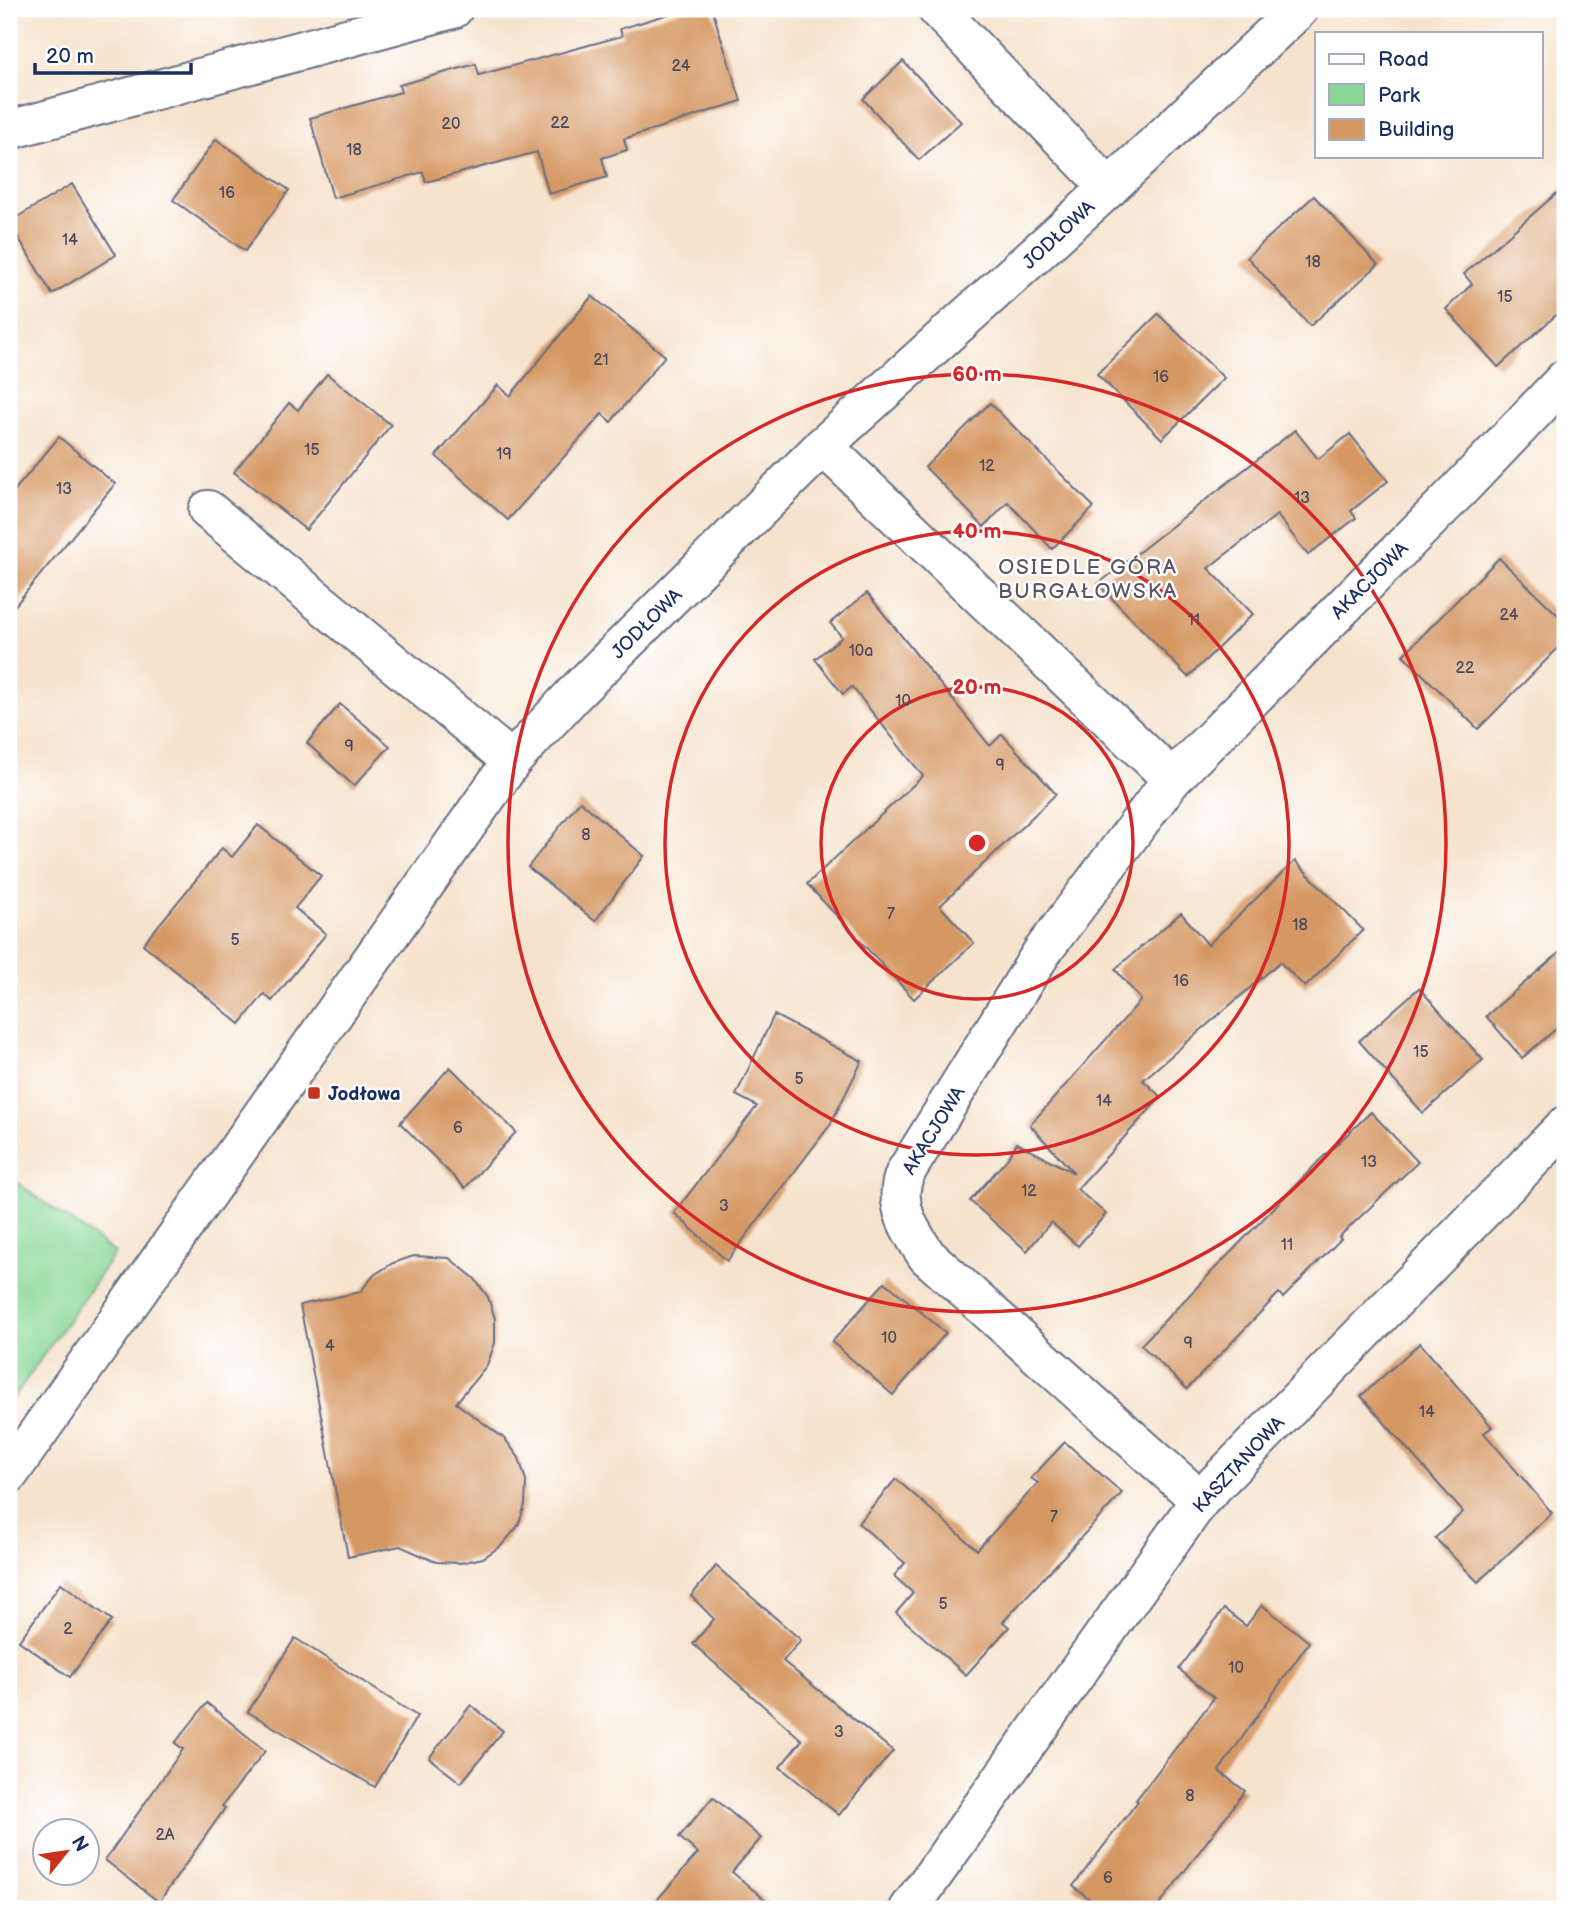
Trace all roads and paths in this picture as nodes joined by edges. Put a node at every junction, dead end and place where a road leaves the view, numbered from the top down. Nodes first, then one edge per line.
1 (453, 9) edge
2 (937, 9) edge
3 (1299, 9) edge
4 (9, 130) edge
5 (1109, 188) junction
6 (1565, 379) edge
7 (823, 446) junction
8 (208, 510) dead end
9 (512, 761) junction
10 (1172, 779) junction
11 (1565, 1126) edge
12 (9, 1474) edge
13 (1200, 1500) junction
14 (909, 1909) edge

1 - 4 street
2 - 5 street
3 - 5 street, JODŁOWA
5 - 7 street, JODŁOWA
6 - 10 street, AKACJOWA
7 - 9 street, JODŁOWA
7 - 10 street
8 - 9 street
9 - 12 street, JODŁOWA
10 - 13 street, AKACJOWA
11 - 13 street, KASZTANOWA
13 - 14 street, KASZTANOWA

